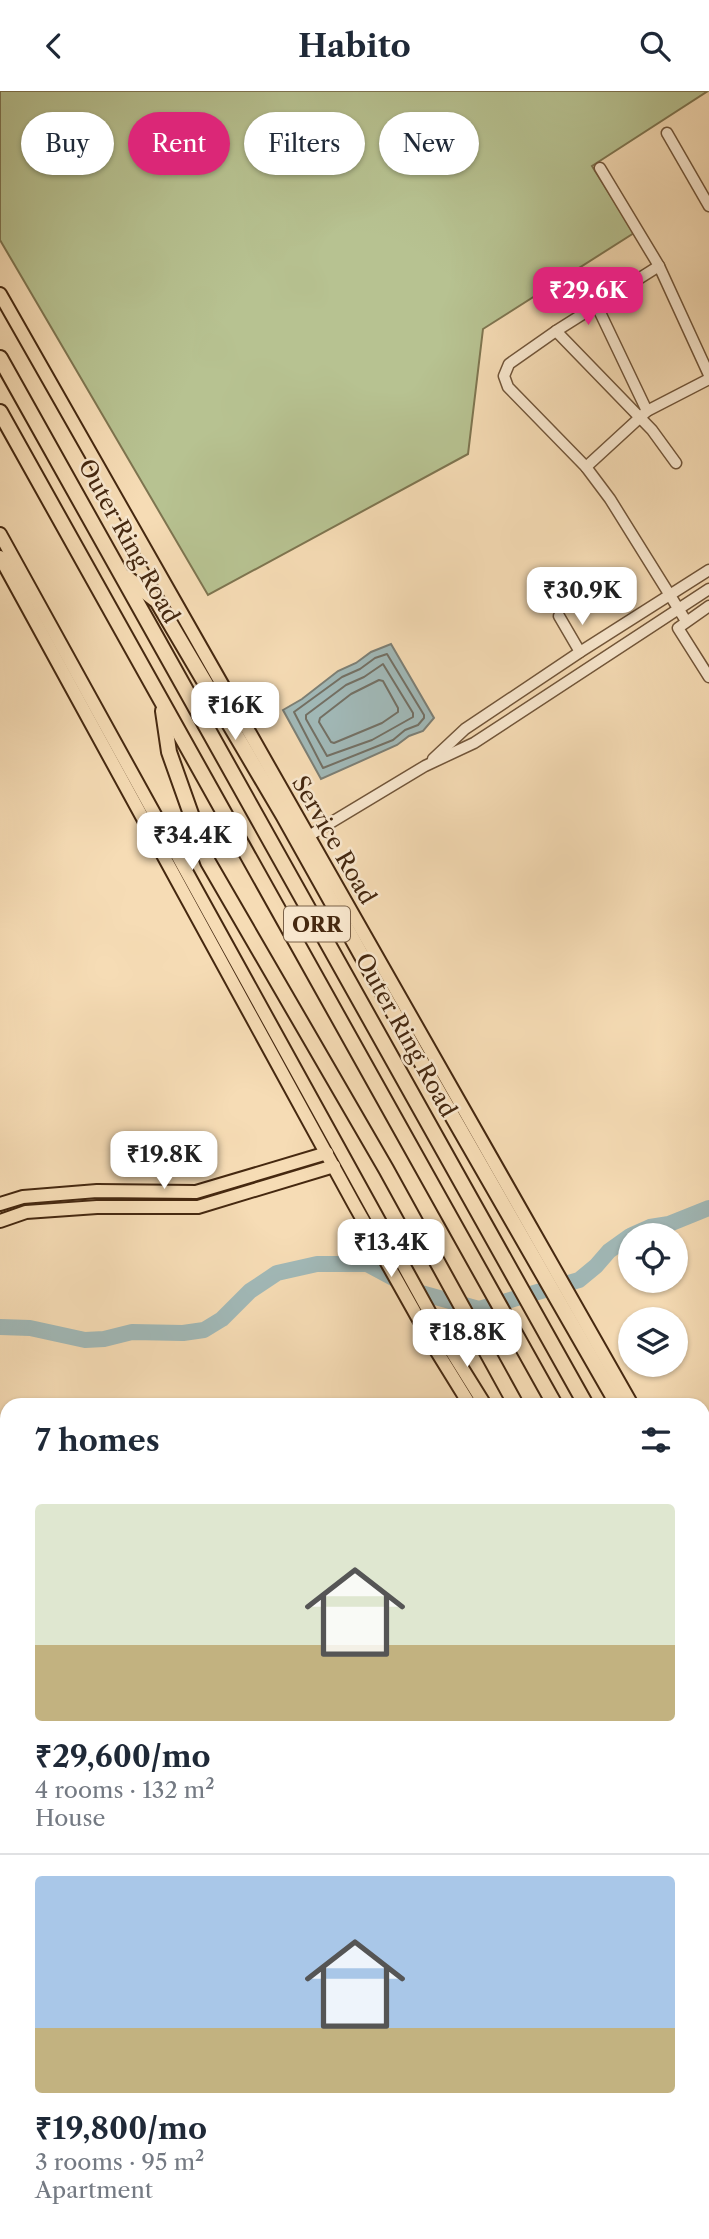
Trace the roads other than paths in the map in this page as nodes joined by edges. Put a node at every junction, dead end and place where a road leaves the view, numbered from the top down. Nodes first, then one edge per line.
1 (667, 133) dead end
2 (600, 169) dead end
3 (709, 206) edge
4 (659, 266) junction
5 (0, 295) edge
6 (596, 305) junction
7 (555, 331) junction
8 (0, 358) edge
9 (709, 377) edge
10 (0, 412) edge
11 (644, 414) junction
12 (676, 463) dead end
13 (586, 467) junction
14 (0, 534) edge
15 (0, 557) edge
16 (709, 570) edge
17 (123, 575) junction
18 (709, 589) edge
19 (670, 595) junction
20 (692, 600) junction
21 (709, 606) edge
22 (679, 608) junction
23 (699, 613) junction
24 (640, 614) junction
25 (559, 616) dead end
26 (686, 621) junction
27 (649, 628) junction
28 (580, 652) junction
29 (709, 677) edge
30 (539, 679) junction
31 (548, 694) junction
32 (162, 701) junction
33 (425, 767) junction
34 (307, 837) junction
35 (327, 1153) junction
36 (334, 1166) junction
37 (360, 1200) junction
38 (0, 1204) edge
39 (0, 1221) edge
40 (583, 1335) junction
41 (441, 1347) junction
42 (466, 1398) edge
43 (480, 1398) edge
44 (512, 1398) edge
45 (551, 1398) edge
46 (582, 1398) edge
47 (614, 1398) edge
48 (627, 1398) edge

1 - 3 street
2 - 4 street
4 - 6 street
4 - 9 street
5 - 34 main road, Service Road
6 - 7 street
6 - 11 street
7 - 11 street
7 - 13 street
8 - 17 highway, Outer Ring Road / ORR
9 - 11 street
10 - 32 highway, ORR
11 - 12 street
11 - 13 street
13 - 19 street
14 - 37 main road
15 - 35 main road
16 - 19 street
17 - 40 highway
17 - 46 highway, Outer Ring Road / ORR
18 - 20 street
19 - 22 street
19 - 24 street
20 - 22 street
20 - 23 street
21 - 23 street
22 - 26 street
22 - 27 street
23 - 26 street
24 - 27 street
24 - 28 street
25 - 28 street
26 - 29 street
27 - 31 street
28 - 30 street
30 - 31 street
30 - 33 street
31 - 33 street
32 - 44 highway
32 - 45 highway, ORR
33 - 34 street
34 - 40 main road, Service Road
35 - 36 main road
35 - 38 main road
36 - 37 main road
36 - 39 main road
37 - 41 main road
40 - 47 highway
40 - 48 main road, Service Road
41 - 42 main road
41 - 43 main road

